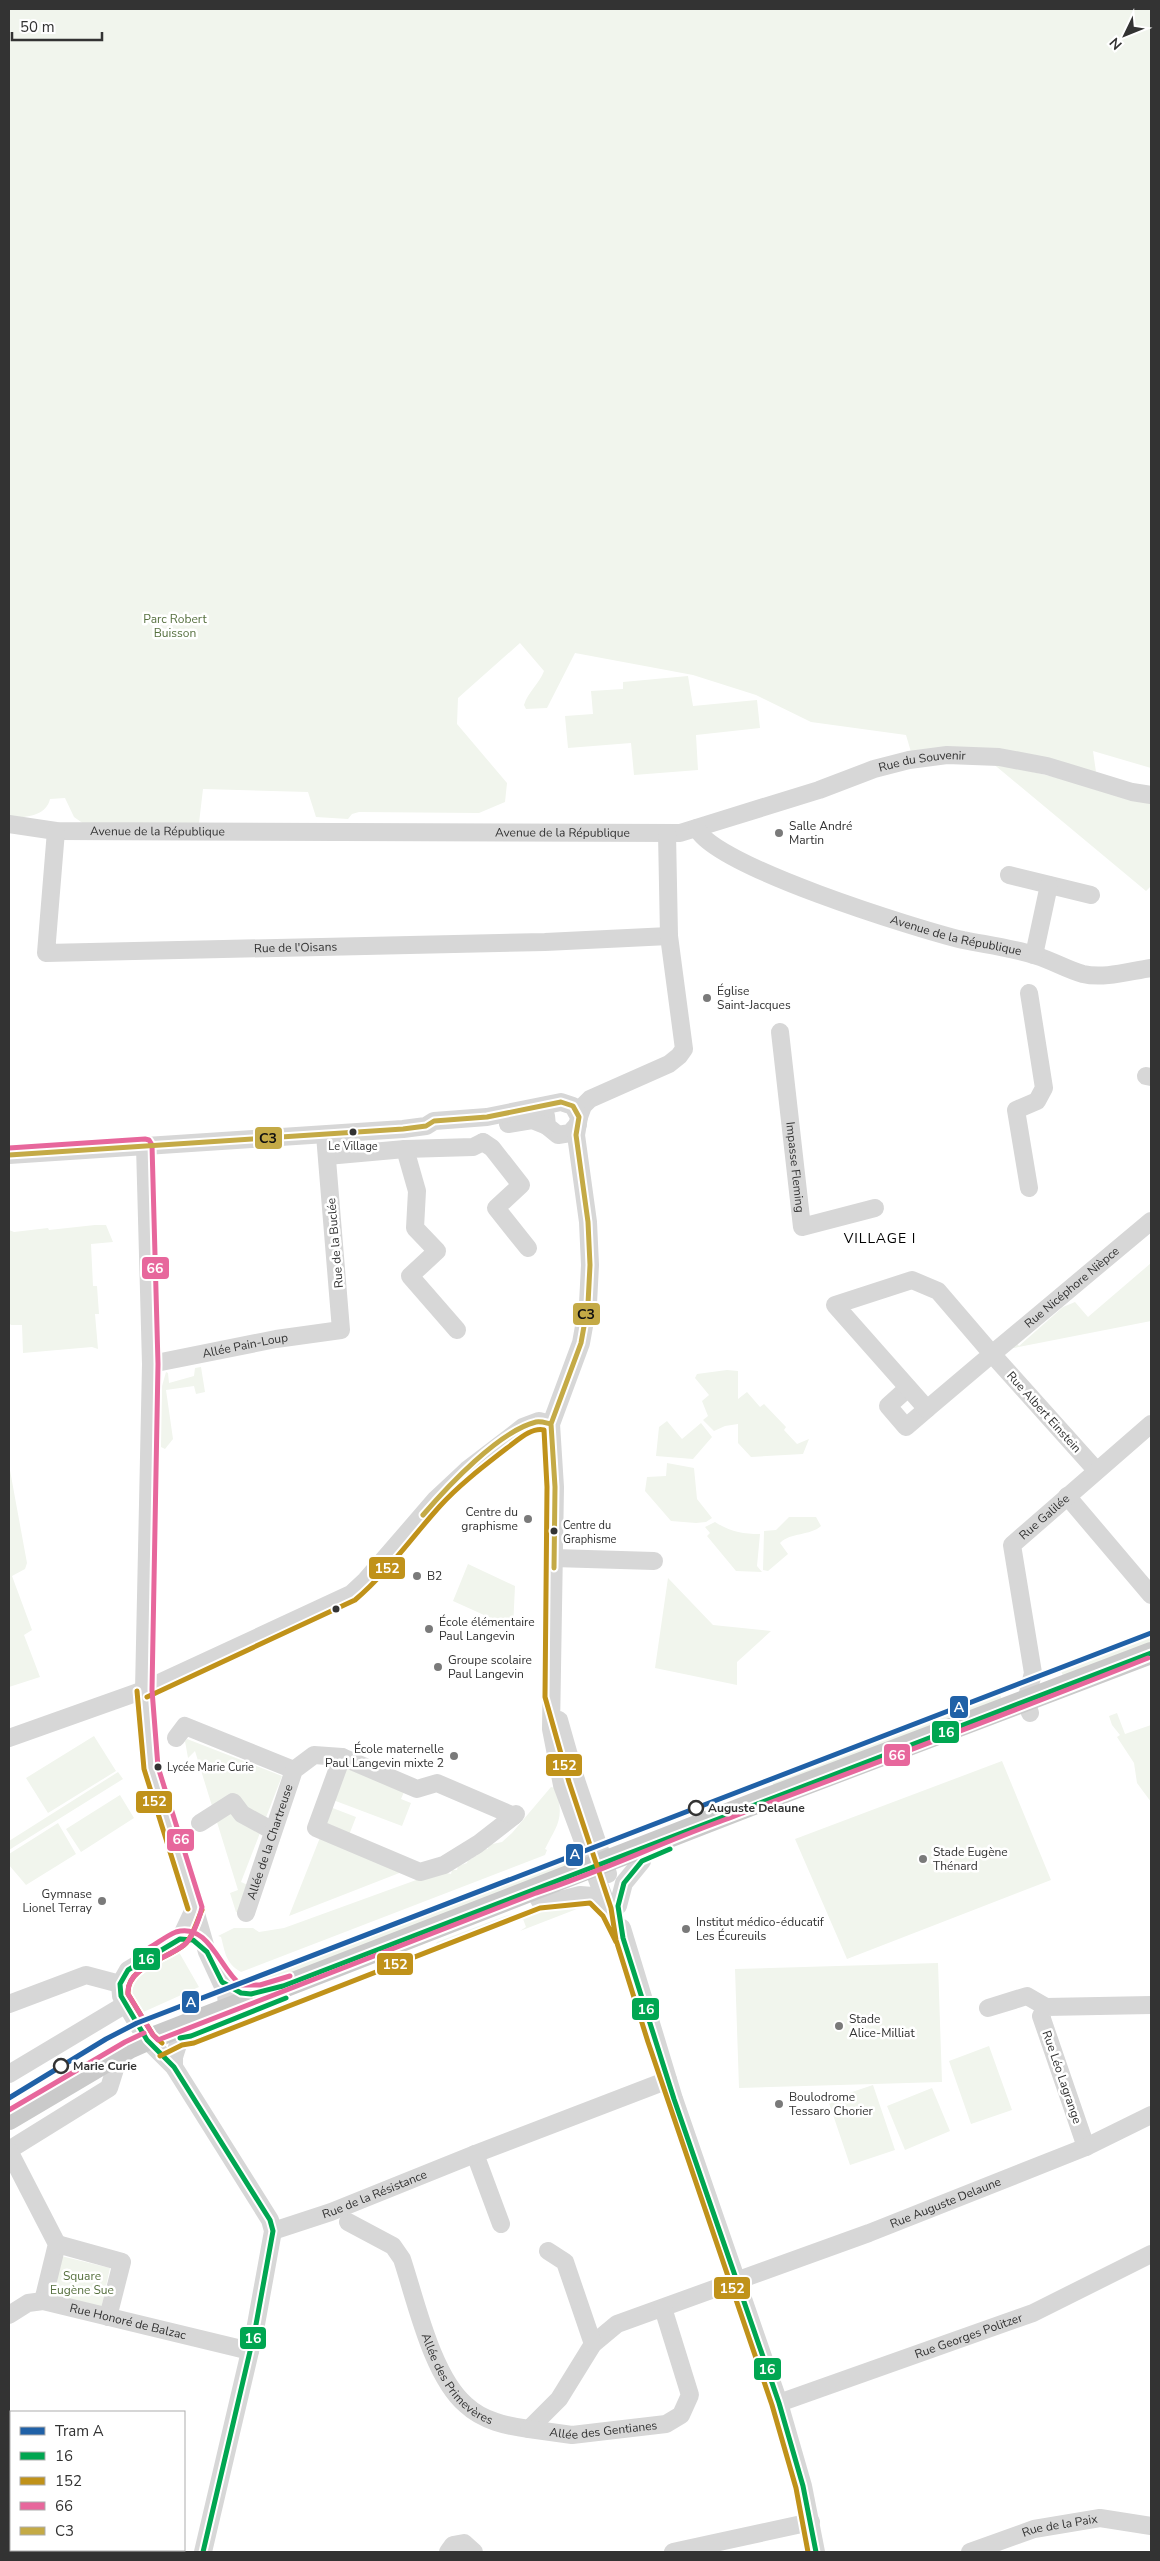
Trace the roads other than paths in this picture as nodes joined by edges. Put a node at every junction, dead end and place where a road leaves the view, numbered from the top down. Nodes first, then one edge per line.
1 (1151, 795) edge
2 (9, 824) edge
3 (697, 828) junction
4 (56, 831) junction
5 (667, 833) junction
6 (1009, 875) dead end
7 (1049, 885) junction
8 (1091, 895) dead end
9 (669, 936) junction
10 (1034, 955) junction
11 (1151, 968) edge
12 (1029, 993) dead end
13 (780, 1032) dead end
14 (604, 1091) junction
15 (558, 1103) junction
16 (578, 1121) junction
17 (485, 1129) junction
18 (550, 1130) junction
19 (326, 1135) junction
20 (145, 1146) junction
21 (405, 1149) junction
22 (9, 1154) edge
23 (327, 1156) junction
24 (582, 1185) junction
25 (1029, 1188) dead end
26 (875, 1208) dead end
27 (1151, 1221) edge
28 (528, 1248) dead end
29 (341, 1330) joint
30 (457, 1330) dead end
31 (992, 1354) junction
32 (152, 1364) junction
33 (908, 1388) junction
34 (927, 1409) junction
35 (551, 1424) junction
36 (1151, 1424) edge
37 (1096, 1470) junction
38 (1067, 1496) junction
39 (554, 1558) junction
40 (654, 1562) dead end
41 (1151, 1595) edge
42 (1151, 1653) edge
43 (1151, 1665) edge
44 (1033, 1672) junction
45 (1064, 1686) junction
46 (144, 1690) junction
47 (552, 1695) junction
48 (1028, 1707) junction
49 (9, 1738) edge
50 (176, 1738) dead end
51 (342, 1757) junction
52 (294, 1770) junction
53 (568, 1799) junction
54 (200, 1823) dead end
55 (273, 1831) junction
56 (596, 1837) junction
57 (653, 1849) junction
58 (601, 1872) junction
59 (564, 1878) junction
60 (539, 1900) junction
61 (195, 1907) junction
62 (613, 1909) junction
63 (246, 1913) dead end
64 (622, 1931) junction
65 (180, 1939) junction
66 (206, 1952) junction
67 (222, 1982) junction
68 (120, 1984) junction
69 (284, 1986) junction
70 (9, 2004) edge
71 (126, 2004) junction
72 (1151, 2005) edge
73 (1046, 2007) junction
74 (227, 2008) junction
75 (988, 2008) dead end
76 (180, 2038) junction
77 (152, 2044) junction
78 (174, 2066) junction
79 (115, 2069) junction
80 (9, 2074) edge
81 (668, 2080) junction
82 (1151, 2115) edge
83 (9, 2119) edge
84 (9, 2129) edge
85 (1086, 2147) junction
86 (9, 2150) edge
87 (475, 2154) junction
88 (348, 2222) dead end
89 (501, 2224) dead end
90 (273, 2231) junction
91 (57, 2244) junction
92 (548, 2251) dead end
93 (1151, 2254) edge
94 (736, 2280) junction
95 (43, 2301) junction
96 (663, 2308) junction
97 (9, 2315) edge
98 (108, 2317) junction
99 (593, 2344) junction
100 (250, 2351) junction
101 (779, 2403) junction
102 (529, 2430) junction
103 (811, 2522) junction
104 (1151, 2526) edge
105 (203, 2552) edge
106 (448, 2552) edge
107 (474, 2552) edge
108 (674, 2552) edge
109 (816, 2552) edge
110 (970, 2552) edge

1 - 3 street, Rue du Souvenir
2 - 4 street, Avenue de la République
3 - 5 street, Avenue de la République
3 - 10 street, Avenue de la République
4 - 5 street, Avenue de la République
4 - 9 street, Rue de l'Oisans
5 - 9 street
6 - 7 street
7 - 8 street
7 - 10 street
9 - 14 street
10 - 11 street, Avenue de la République
12 - 25 street
13 - 26 street, Impasse Fleming
14 - 15 street
14 - 16 street
15 - 16 street
15 - 17 street
15 - 18 street
16 - 18 street
16 - 24 street
17 - 18 street
17 - 19 street
17 - 21 street
17 - 28 street
18 - 24 street
19 - 20 street
19 - 23 street, Rue de la Buclée
20 - 22 street
20 - 32 street
21 - 23 street
21 - 30 street
23 - 29 street, Rue de la Buclée
24 - 35 street
27 - 31 street, Rue Nicéphore Nièpce
29 - 32 street, Allée Pain-Loup
31 - 33 street, Rue Albert Einstein
31 - 34 street
31 - 37 street, Rue Albert Einstein
32 - 46 street
33 - 34 street, Rue Albert Einstein
33 - 34 street
35 - 39 street
35 - 46 street
36 - 37 street, Rue Galilée
37 - 38 street, Rue Galilée
38 - 41 street
38 - 44 street, Rue Galilée
39 - 40 street
39 - 47 street
42 - 45 main road
43 - 48 main road
44 - 45 street
44 - 48 street, Rue Galilée
45 - 48 main road
46 - 49 street
46 - 61 street
47 - 53 street
47 - 56 street
48 - 57 main road
48 - 57 main road
50 - 52 street
51 - 51 street
51 - 52 street
52 - 55 street, Allée de la Chartreuse
53 - 58 street
53 - 59 street
54 - 55 street
55 - 63 street, Allée de la Chartreuse
56 - 57 street
56 - 58 street
57 - 58 main road
57 - 58 street
57 - 62 street
58 - 59 main road
58 - 60 main road
58 - 62 street
58 - 64 street
59 - 69 main road
60 - 62 street
60 - 76 main road
61 - 65 street
61 - 66 street
62 - 64 street
64 - 81 street
65 - 66 street
65 - 68 street
66 - 67 street
67 - 69 street
67 - 74 street
68 - 70 street
68 - 71 street
69 - 74 main road
71 - 77 street
71 - 80 street
72 - 73 street
73 - 75 street
73 - 85 street, Rue Léo Lagrange
74 - 76 street
74 - 77 main road
76 - 77 main road
76 - 78 street
77 - 78 street
77 - 79 main road
77 - 83 main road
78 - 90 street
79 - 84 main road
79 - 86 street
81 - 87 street, Rue de la Résistance
81 - 94 street
82 - 85 street, Rue Auguste Delaune
85 - 94 street, Rue Auguste Delaune
86 - 91 street
87 - 89 street
87 - 90 street, Rue de la Résistance
88 - 102 street, Allée des Primevères
90 - 100 street
91 - 95 street
91 - 98 street
92 - 99 street
93 - 101 street, Rue Georges Politzer
94 - 96 street
94 - 101 street
95 - 97 street
95 - 98 street, Rue Honoré de Balzac
96 - 99 street
96 - 102 street, Allée des Gentianes
98 - 100 street, Rue Honoré de Balzac
99 - 102 street
100 - 105 street
101 - 103 street
103 - 108 street
103 - 109 street
104 - 110 street, Rue de la Paix
106 - 107 street

